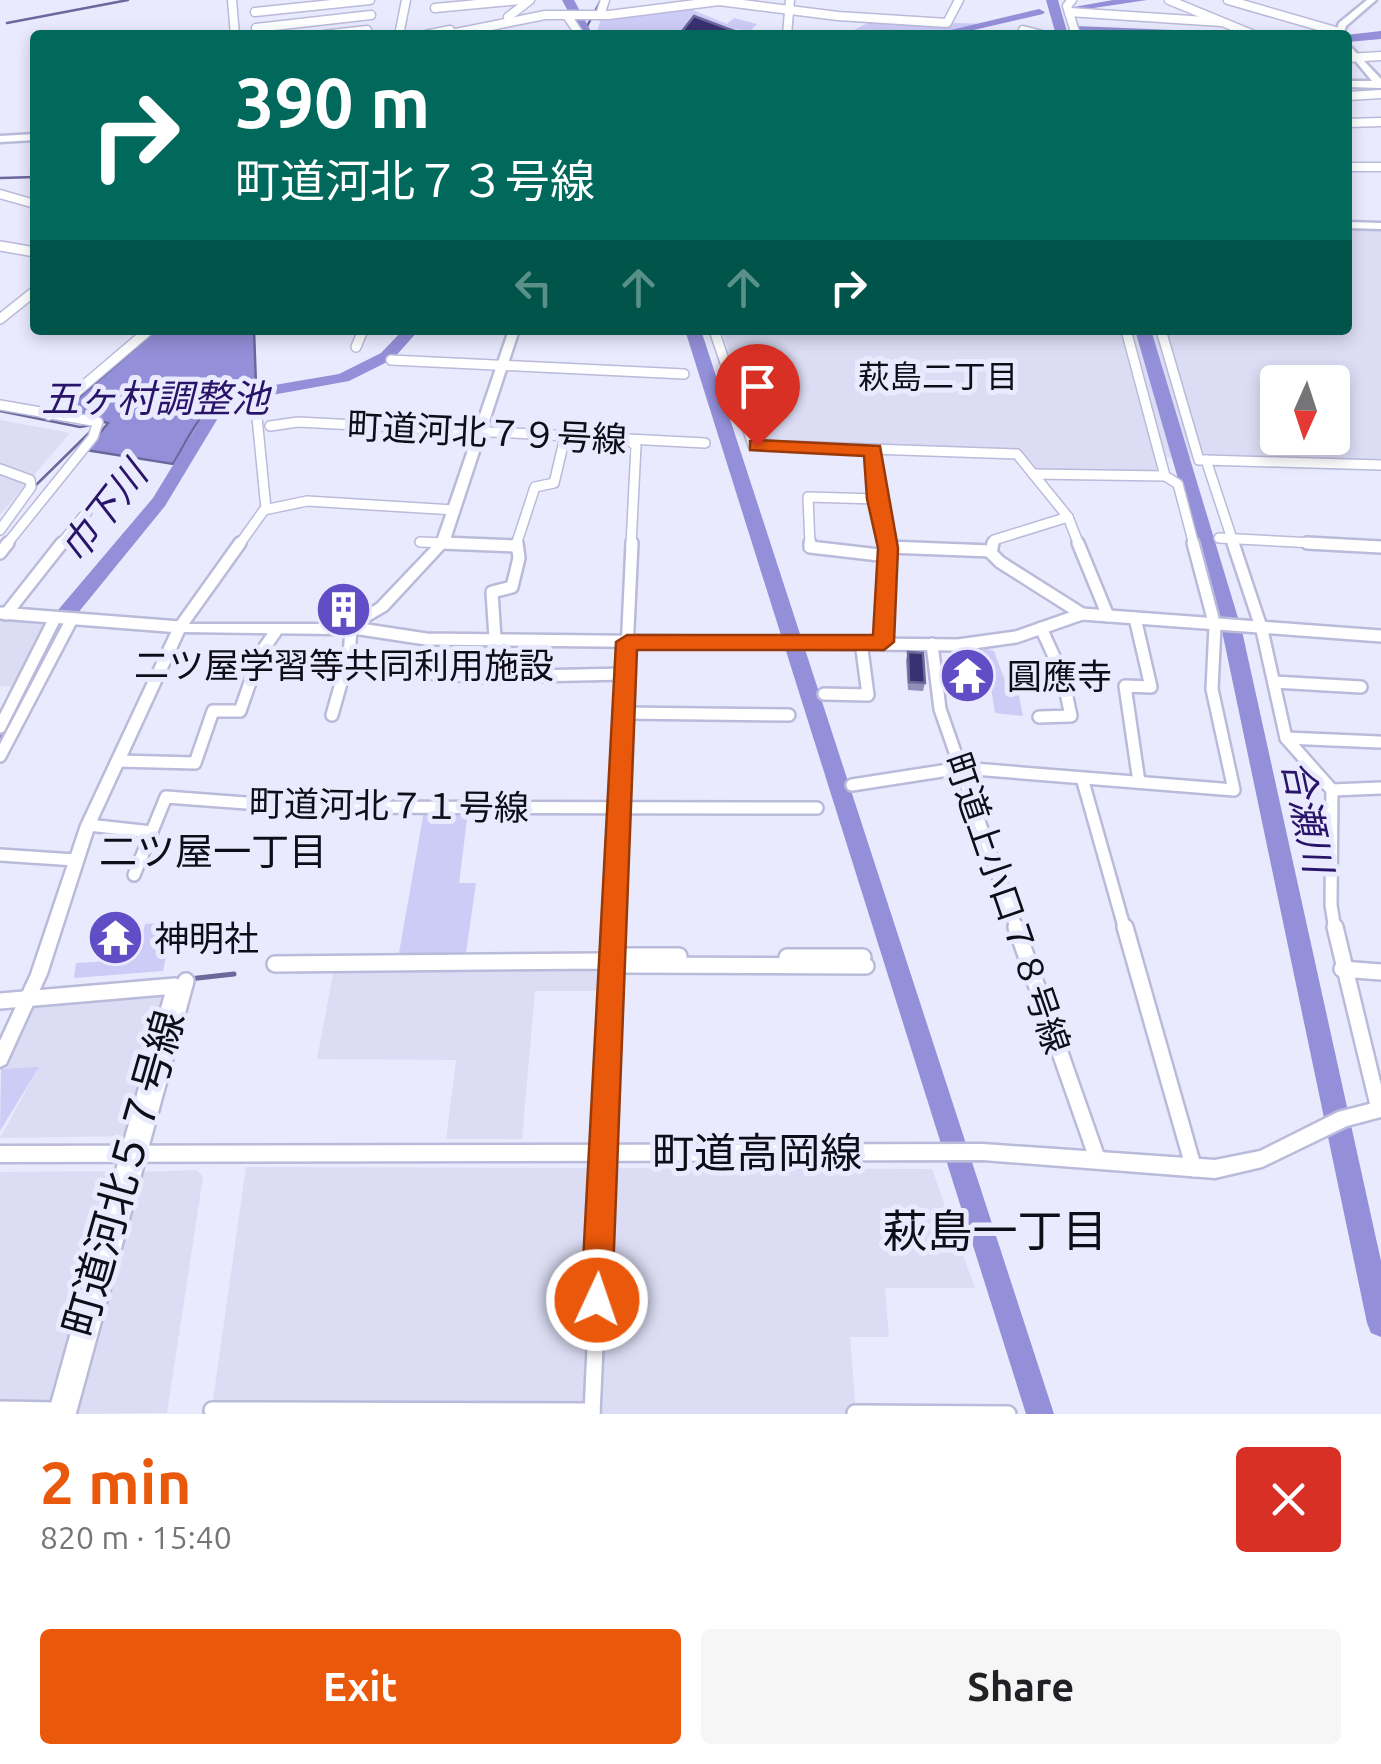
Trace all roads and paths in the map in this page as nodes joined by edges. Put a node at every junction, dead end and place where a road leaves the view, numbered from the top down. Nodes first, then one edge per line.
1 (232, 0) edge
2 (254, 0) edge
3 (372, 0) edge
4 (406, 0) edge
5 (520, 0) edge
6 (530, 0) edge
7 (605, 0) edge
8 (790, 0) edge
9 (959, 0) edge
10 (1072, 0) edge
11 (1169, 0) edge
12 (1228, 0) edge
13 (1372, 0) edge
14 (688, 3) edge
15 (436, 4) edge
16 (789, 10) junction
17 (256, 12) junction
18 (1069, 12) junction
19 (371, 15) junction
20 (600, 15) junction
21 (570, 16) junction
22 (1221, 22) junction
23 (235, 30) edge
24 (257, 30) edge
25 (264, 30) edge
26 (367, 30) edge
27 (400, 30) edge
28 (428, 30) edge
29 (447, 30) edge
30 (469, 30) edge
31 (577, 30) edge
32 (787, 30) edge
33 (1074, 30) edge
34 (1241, 30) edge
35 (1322, 30) edge
36 (1339, 30) edge
37 (1381, 56) edge
38 (1352, 58) edge
39 (1352, 84) edge
40 (1380, 86) edge
41 (1352, 95) edge
42 (1381, 122) edge
43 (1352, 123) edge
44 (30, 137) edge
45 (0, 139) edge
46 (1381, 164) edge
47 (1352, 165) edge
48 (0, 194) edge
49 (30, 203) edge
50 (1352, 225) edge
51 (1381, 226) edge
52 (0, 246) edge
53 (30, 251) edge
54 (30, 295) edge
55 (0, 319) edge
56 (142, 335) edge
57 (360, 335) edge
58 (512, 335) edge
59 (716, 335) edge
60 (1127, 335) edge
61 (1162, 335) edge
62 (356, 347) dead end
63 (391, 360) dead end
64 (502, 366) junction
65 (684, 374) dead end
66 (255, 397) dead end
67 (0, 405) edge
68 (49, 414) junction
69 (270, 426) dead end
70 (480, 432) junction
71 (564, 437) junction
72 (629, 440) junction
73 (705, 443) dead end
74 (873, 450) junction
75 (1206, 460) junction
76 (1381, 465) edge
77 (0, 468) edge
78 (1033, 474) junction
79 (1165, 476) junction
80 (876, 499) junction
81 (271, 508) junction
82 (454, 510) junction
83 (87, 512) dead end
84 (1068, 517) junction
85 (0, 530) edge
86 (1226, 538) junction
87 (420, 542) dead end
88 (443, 543) junction
89 (516, 546) junction
90 (1381, 547) edge
91 (888, 552) junction
92 (991, 552) junction
93 (0, 553) edge
94 (3, 614) edge
95 (1082, 614) junction
96 (1108, 616) junction
97 (63, 618) junction
98 (1135, 618) junction
99 (1218, 626) junction
100 (180, 627) junction
101 (1041, 628) junction
102 (349, 629) junction
103 (1262, 630) junction
104 (276, 631) junction
105 (1381, 636) edge
106 (495, 638) junction
107 (627, 642) junction
108 (861, 642) junction
109 (884, 642) junction
110 (932, 644) junction
111 (412, 672) dead end
112 (625, 674) junction
113 (1274, 682) junction
114 (1361, 687) dead end
115 (824, 694) dead end
116 (623, 713) junction
117 (332, 715) dead end
118 (788, 715) dead end
119 (1039, 717) dead end
120 (0, 728) edge
121 (1286, 738) junction
122 (1379, 742) edge
123 (0, 756) edge
124 (118, 761) junction
125 (961, 768) junction
126 (1082, 778) junction
127 (1138, 782) junction
128 (852, 785) dead end
129 (1381, 788) edge
130 (1338, 790) junction
131 (1381, 796) edge
132 (618, 808) junction
133 (817, 808) dead end
134 (88, 825) junction
135 (152, 832) junction
136 (0, 856) edge
137 (74, 860) junction
138 (134, 875) dead end
139 (613, 960) junction
140 (864, 962) dead end
141 (275, 964) dead end
142 (1342, 969) junction
143 (1381, 972) edge
144 (186, 981) dead end
145 (28, 1000) junction
146 (0, 1001) edge
147 (0, 1059) edge
148 (1380, 1109) edge
149 (604, 1152) junction
150 (134, 1153) junction
151 (0, 1154) edge
152 (1098, 1158) junction
153 (1194, 1169) junction
154 (0, 1409) edge
155 (212, 1410) dead end
156 (275, 1412) edge
157 (592, 1412) edge
158 (60, 1413) edge
159 (855, 1413) edge
160 (1008, 1414) edge

1 - 23 street
2 - 17 street
3 - 17 street
3 - 19 street
4 - 27 street
5 - 15 street
6 - 29 street
7 - 20 street
8 - 16 street
9 - 16 street
10 - 18 street
11 - 22 street
12 - 35 street
13 - 36 main road
14 - 16 street
14 - 20 street
15 - 28 street
16 - 32 street
17 - 24 street
18 - 22 street
18 - 33 street
19 - 25 street
19 - 26 street
20 - 21 street
21 - 30 street
21 - 31 street
22 - 34 street
37 - 38 street
38 - 40 main road
39 - 40 main road
40 - 41 street
42 - 43 street
44 - 45 main road
46 - 47 street
48 - 49 street
50 - 51 street
52 - 53 street
54 - 55 street
56 - 68 street
57 - 62 street
58 - 64 street
59 - 74 street
60 - 79 street
61 - 75 street
63 - 64 street
64 - 65 street
64 - 70 street
66 - 81 street
67 - 68 street
68 - 93 street
69 - 70 street, 町道河北７９号線
70 - 71 street, 町道河北７９号線
70 - 82 street
71 - 72 street, 町道河北７９号線
71 - 89 street
72 - 73 street, 町道河北７９号線
72 - 107 street
74 - 78 street
74 - 80 street
75 - 76 street
75 - 86 street
77 - 85 street
78 - 79 street
78 - 84 street
79 - 99 street
80 - 91 street
80 - 91 street
81 - 82 street
81 - 100 street
82 - 88 street
83 - 94 street
84 - 92 street
84 - 96 street
86 - 90 street
86 - 103 street
87 - 88 street
88 - 89 street
88 - 102 street
89 - 106 street
91 - 92 street
91 - 109 street
92 - 95 street
94 - 97 street
95 - 96 street
95 - 101 street
96 - 98 street
97 - 100 street
97 - 120 street
97 - 123 street
98 - 99 street
98 - 127 street
99 - 103 street
99 - 127 street
100 - 104 street
100 - 124 street
101 - 110 street
101 - 119 street
102 - 104 street
102 - 106 street
102 - 117 street
103 - 105 street
103 - 113 street
104 - 124 street
106 - 107 street
107 - 108 street
107 - 112 street
108 - 109 street
108 - 115 street
109 - 110 street
110 - 125 street, 町道上小口７８号線
111 - 112 street
112 - 116 street
113 - 114 street
113 - 121 street
116 - 118 street
116 - 132 street
121 - 122 street
121 - 130 street
124 - 134 street
125 - 126 street
125 - 128 street
125 - 152 street, 町道上小口７８号線
126 - 127 street
126 - 153 street
129 - 130 street
130 - 131 street
130 - 142 street
132 - 133 street, 町道河北７１号線
132 - 135 street, 町道河北７１号線
132 - 139 street
134 - 135 street
134 - 137 street
135 - 138 street, 町道河北７１号線
136 - 137 street
137 - 145 street
139 - 140 street
139 - 141 street
139 - 149 street
142 - 143 street
142 - 148 street
144 - 150 street
145 - 146 street, 町道河北５７号線
145 - 147 street
145 - 150 street, 町道河北５７号線
148 - 153 street, 町道高岡線
149 - 150 street, 町道高岡線
149 - 152 street, 町道高岡線
149 - 157 street
150 - 151 street, 町道高岡線
150 - 158 street
152 - 153 street, 町道高岡線
154 - 158 street
155 - 156 street
156 - 157 street
159 - 160 street

